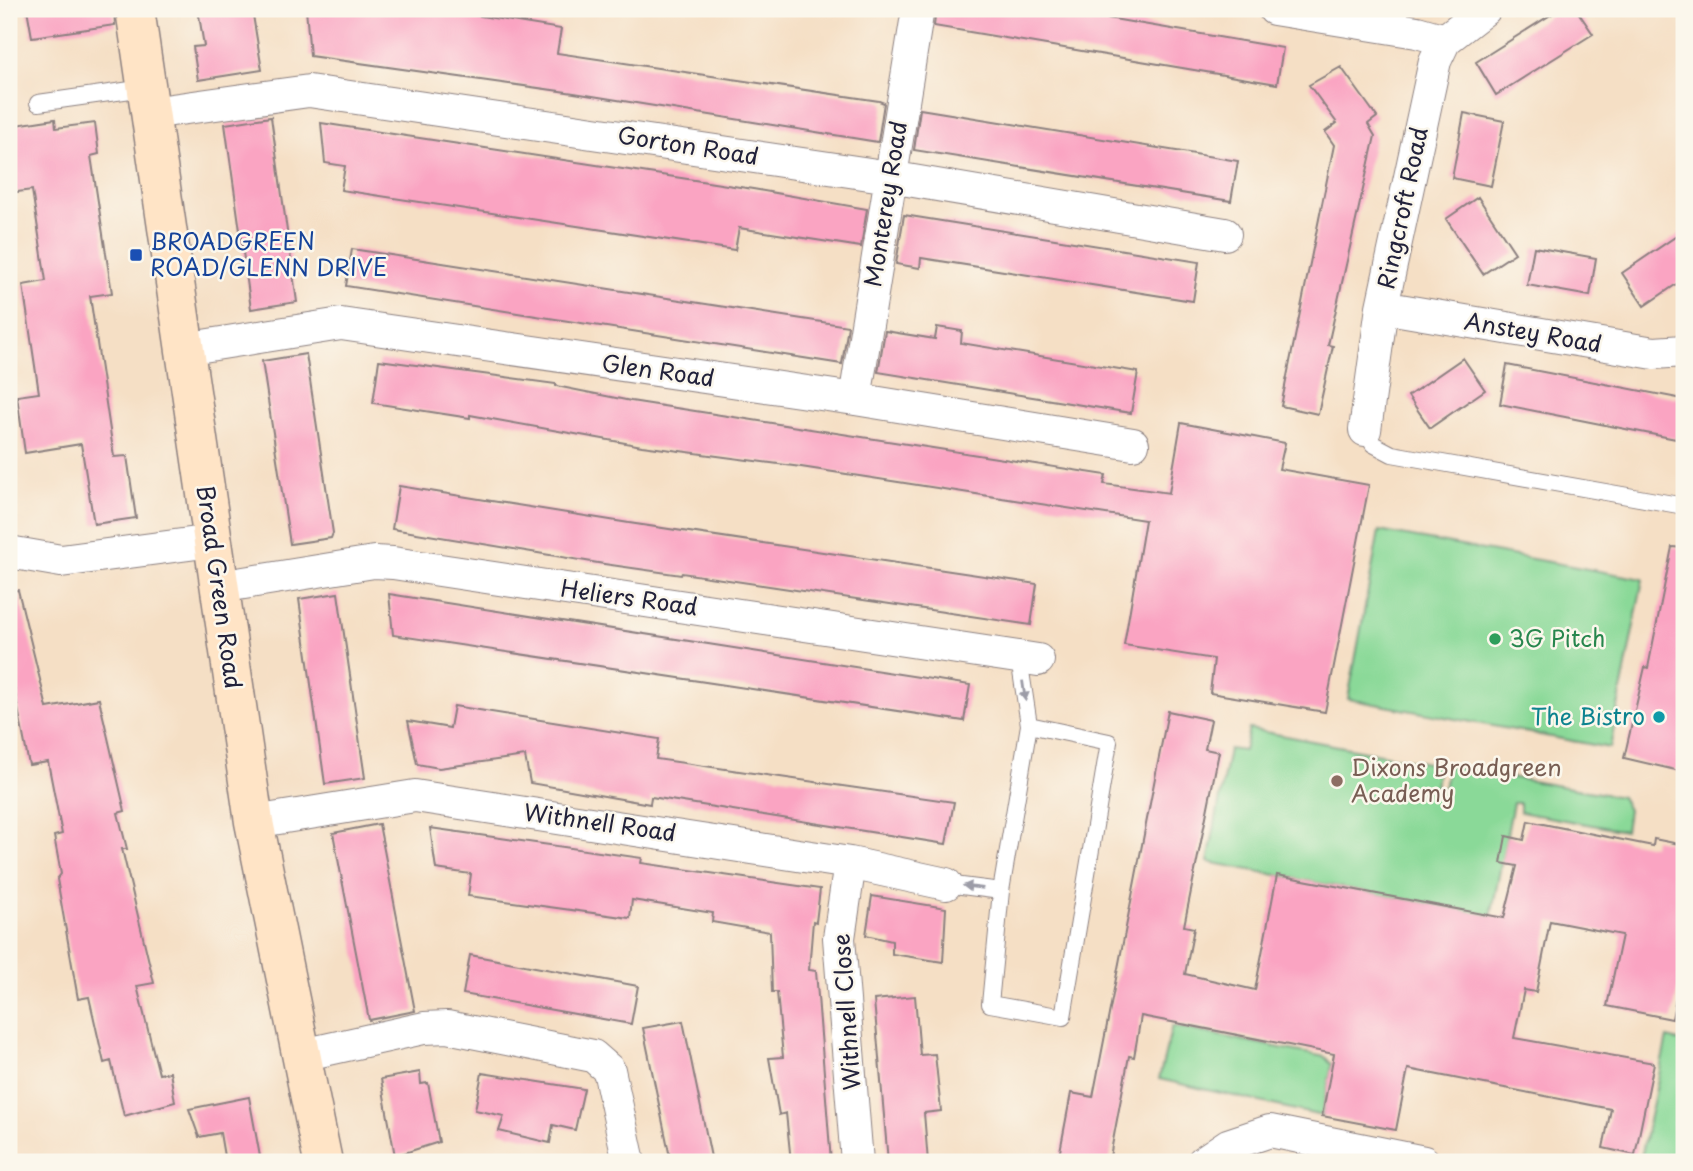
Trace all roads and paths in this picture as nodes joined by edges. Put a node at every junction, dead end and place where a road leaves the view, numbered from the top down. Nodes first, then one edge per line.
1 (135, 9) edge
2 (918, 9) edge
3 (1274, 9) edge
4 (1485, 9) edge
5 (1444, 40) junction
6 (148, 101) junction
7 (38, 103) dead end
8 (890, 177) junction
9 (1225, 234) dead end
10 (1382, 307) junction
11 (184, 349) junction
12 (1684, 351) edge
13 (855, 399) junction
14 (1364, 430) joint
15 (1133, 444) dead end
16 (1684, 506) edge
17 (212, 541) junction
18 (9, 552) edge
19 (219, 587) junction
20 (1029, 659) joint
21 (1029, 725) junction
22 (254, 822) junction
23 (850, 863) junction
24 (946, 884) joint
25 (1001, 891) junction
26 (302, 1055) junction
27 (323, 1162) edge
28 (629, 1162) edge
29 (858, 1162) edge
30 (1203, 1162) edge
31 (1424, 1162) edge

1 - 6 main road, Broad Green Road
2 - 8 street, Monterey Road
3 - 5 street
4 - 5 street
5 - 10 street, Ringcroft Road
6 - 7 lane
6 - 8 street, Gorton Road
6 - 11 main road, Broad Green Road
8 - 9 street, Gorton Road
8 - 13 street, Monterey Road
10 - 12 street, Anstey Road
10 - 14 street, Ringcroft Road
11 - 13 street, Glen Road
11 - 17 main road, Broad Green Road
13 - 15 street, Glen Road
14 - 16 lane
17 - 18 street
17 - 19 main road, Broad Green Road
19 - 20 street, Heliers Road
19 - 22 main road, Broad Green Road
20 -> 21 lane
21 - 25 lane
21 - 25 lane
22 - 23 street, Withnell Road
22 - 26 main road, Broad Green Road
23 - 24 street, Withnell Road
23 - 29 street, Withnell Close
25 -> 24 lane
26 - 27 main road, Broad Green Road
26 - 28 street
30 - 31 street

